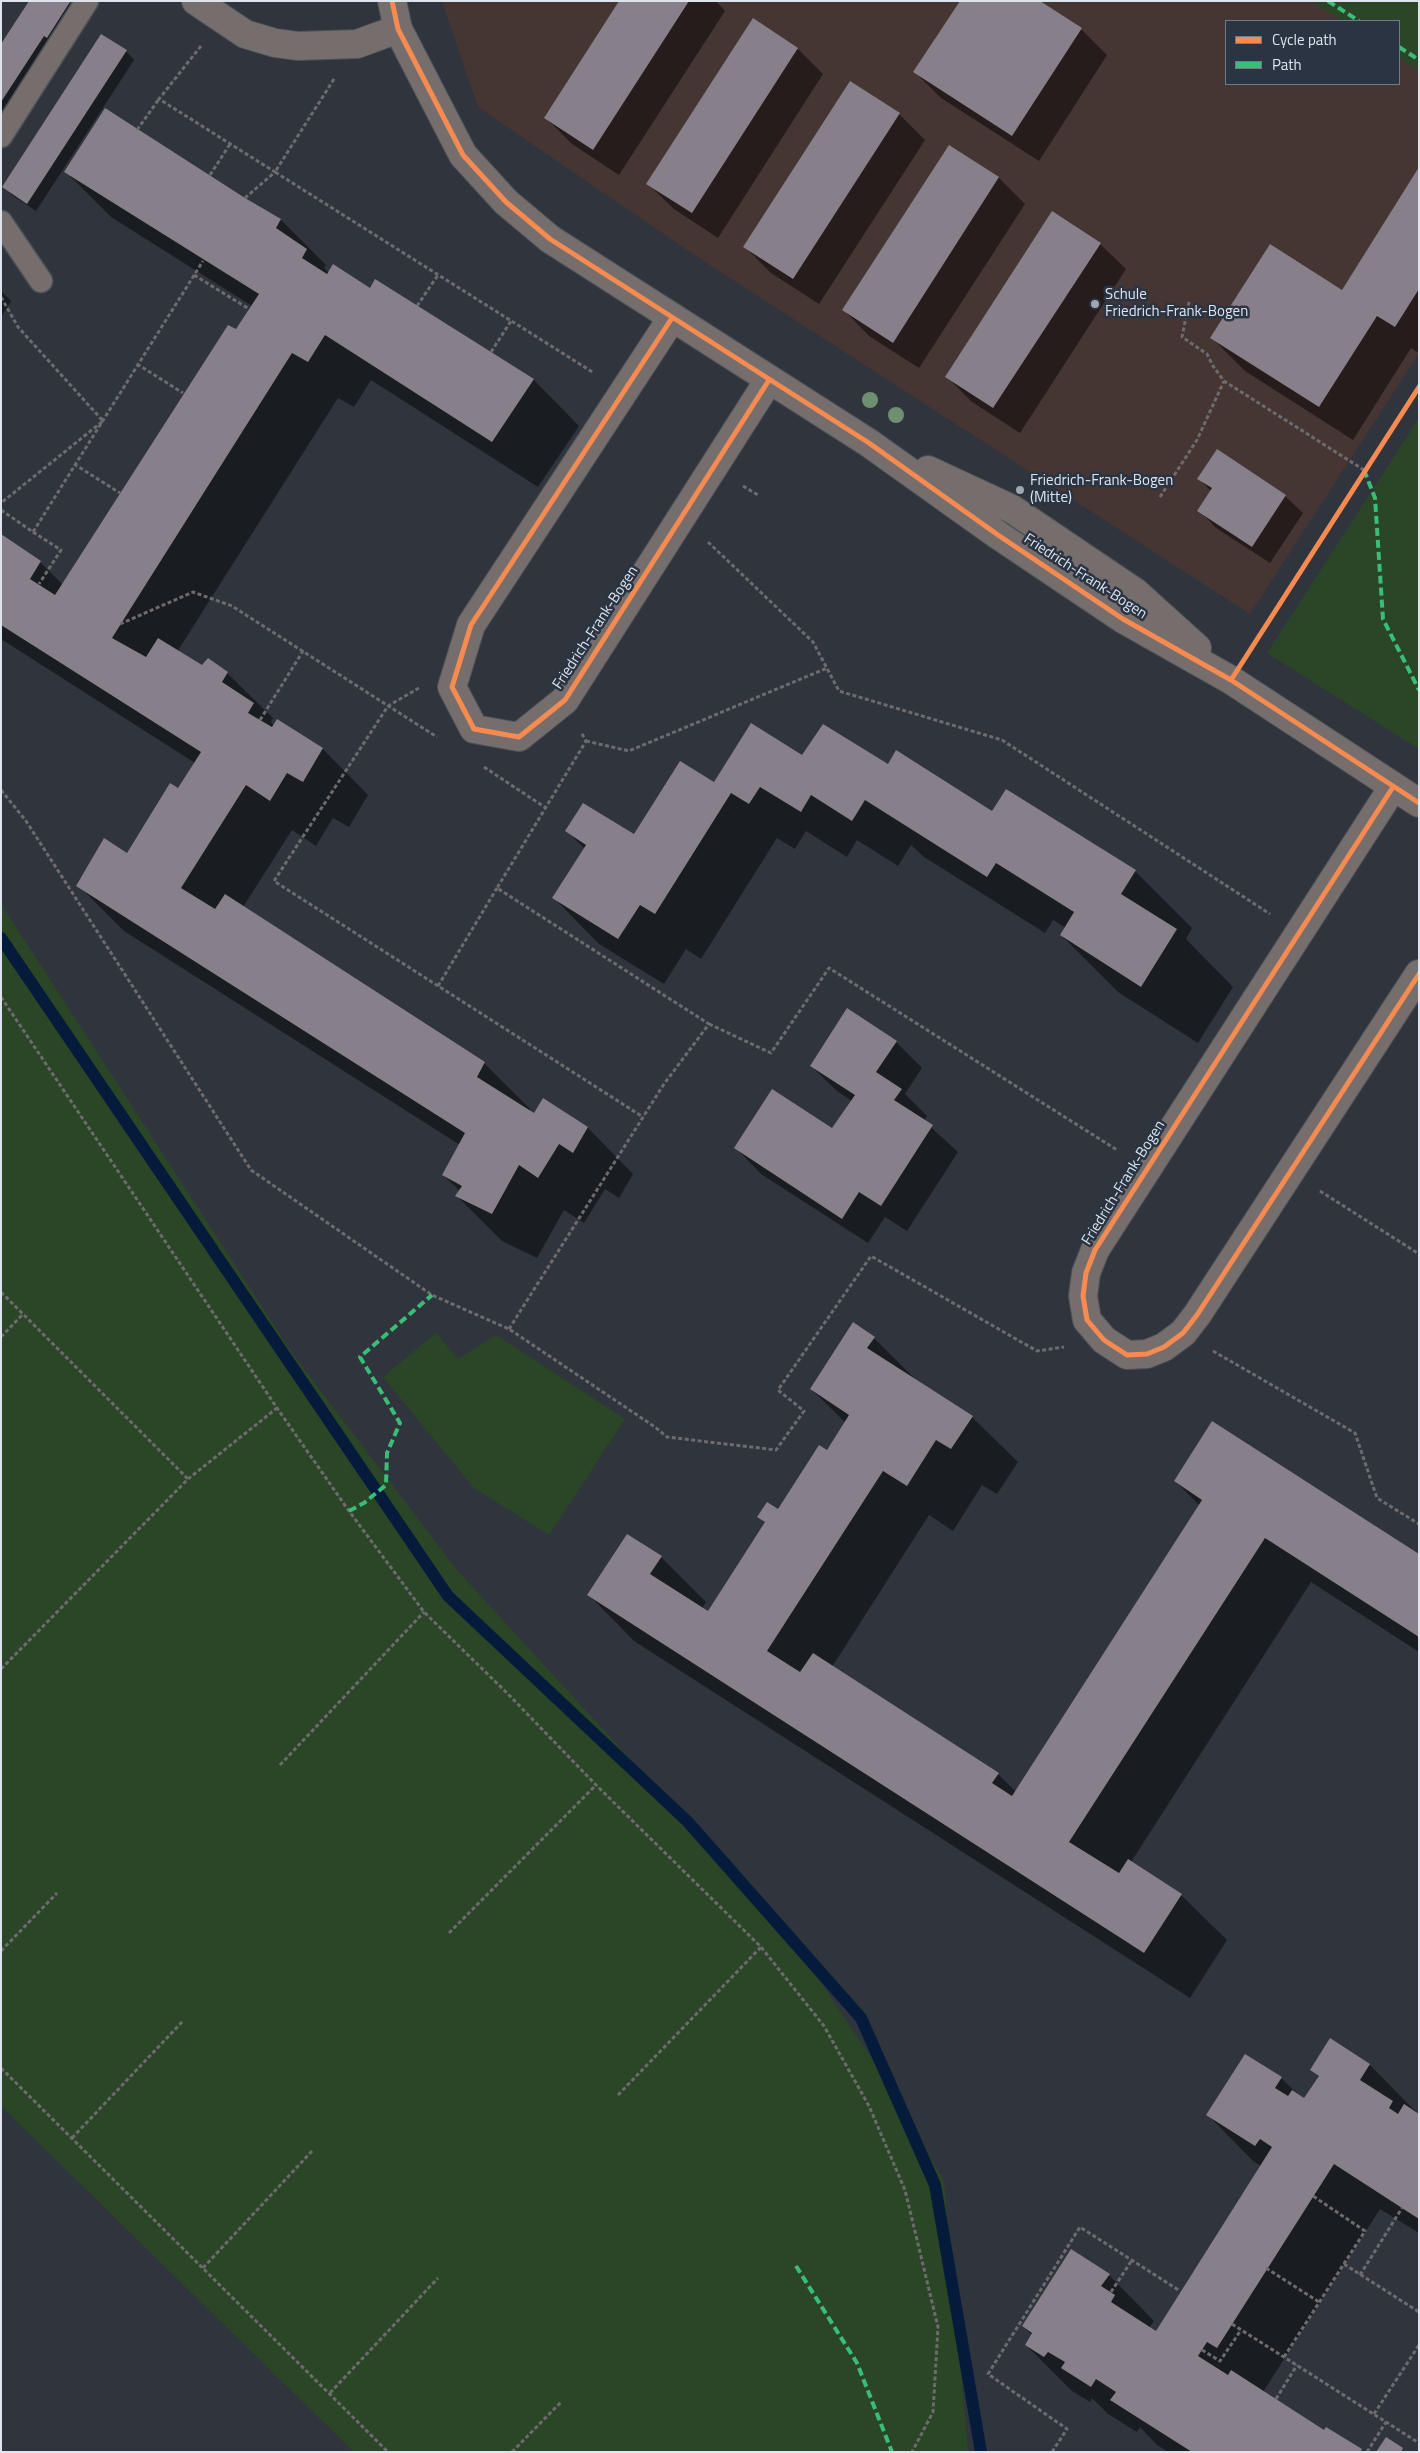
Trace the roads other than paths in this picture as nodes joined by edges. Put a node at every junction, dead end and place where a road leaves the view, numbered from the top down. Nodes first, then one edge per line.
1 (87, 1) edge
2 (196, 1) edge
3 (392, 1) edge
4 (398, 29) junction
5 (1, 136) edge
6 (1, 222) edge
7 (41, 281) dead end
8 (672, 318) junction
9 (770, 380) junction
10 (1393, 787) junction
11 (1419, 803) edge
12 (1419, 974) edge

1 - 5 lane
2 - 4 street
3 - 4 street, Friedrich-Frank-Bogen
4 - 8 street, Friedrich-Frank-Bogen
6 - 7 lane
8 - 9 street, Friedrich-Frank-Bogen
8 - 9 street, Friedrich-Frank-Bogen
9 - 10 street, Friedrich-Frank-Bogen
10 - 11 street, Friedrich-Frank-Bogen
10 - 12 street, Friedrich-Frank-Bogen

